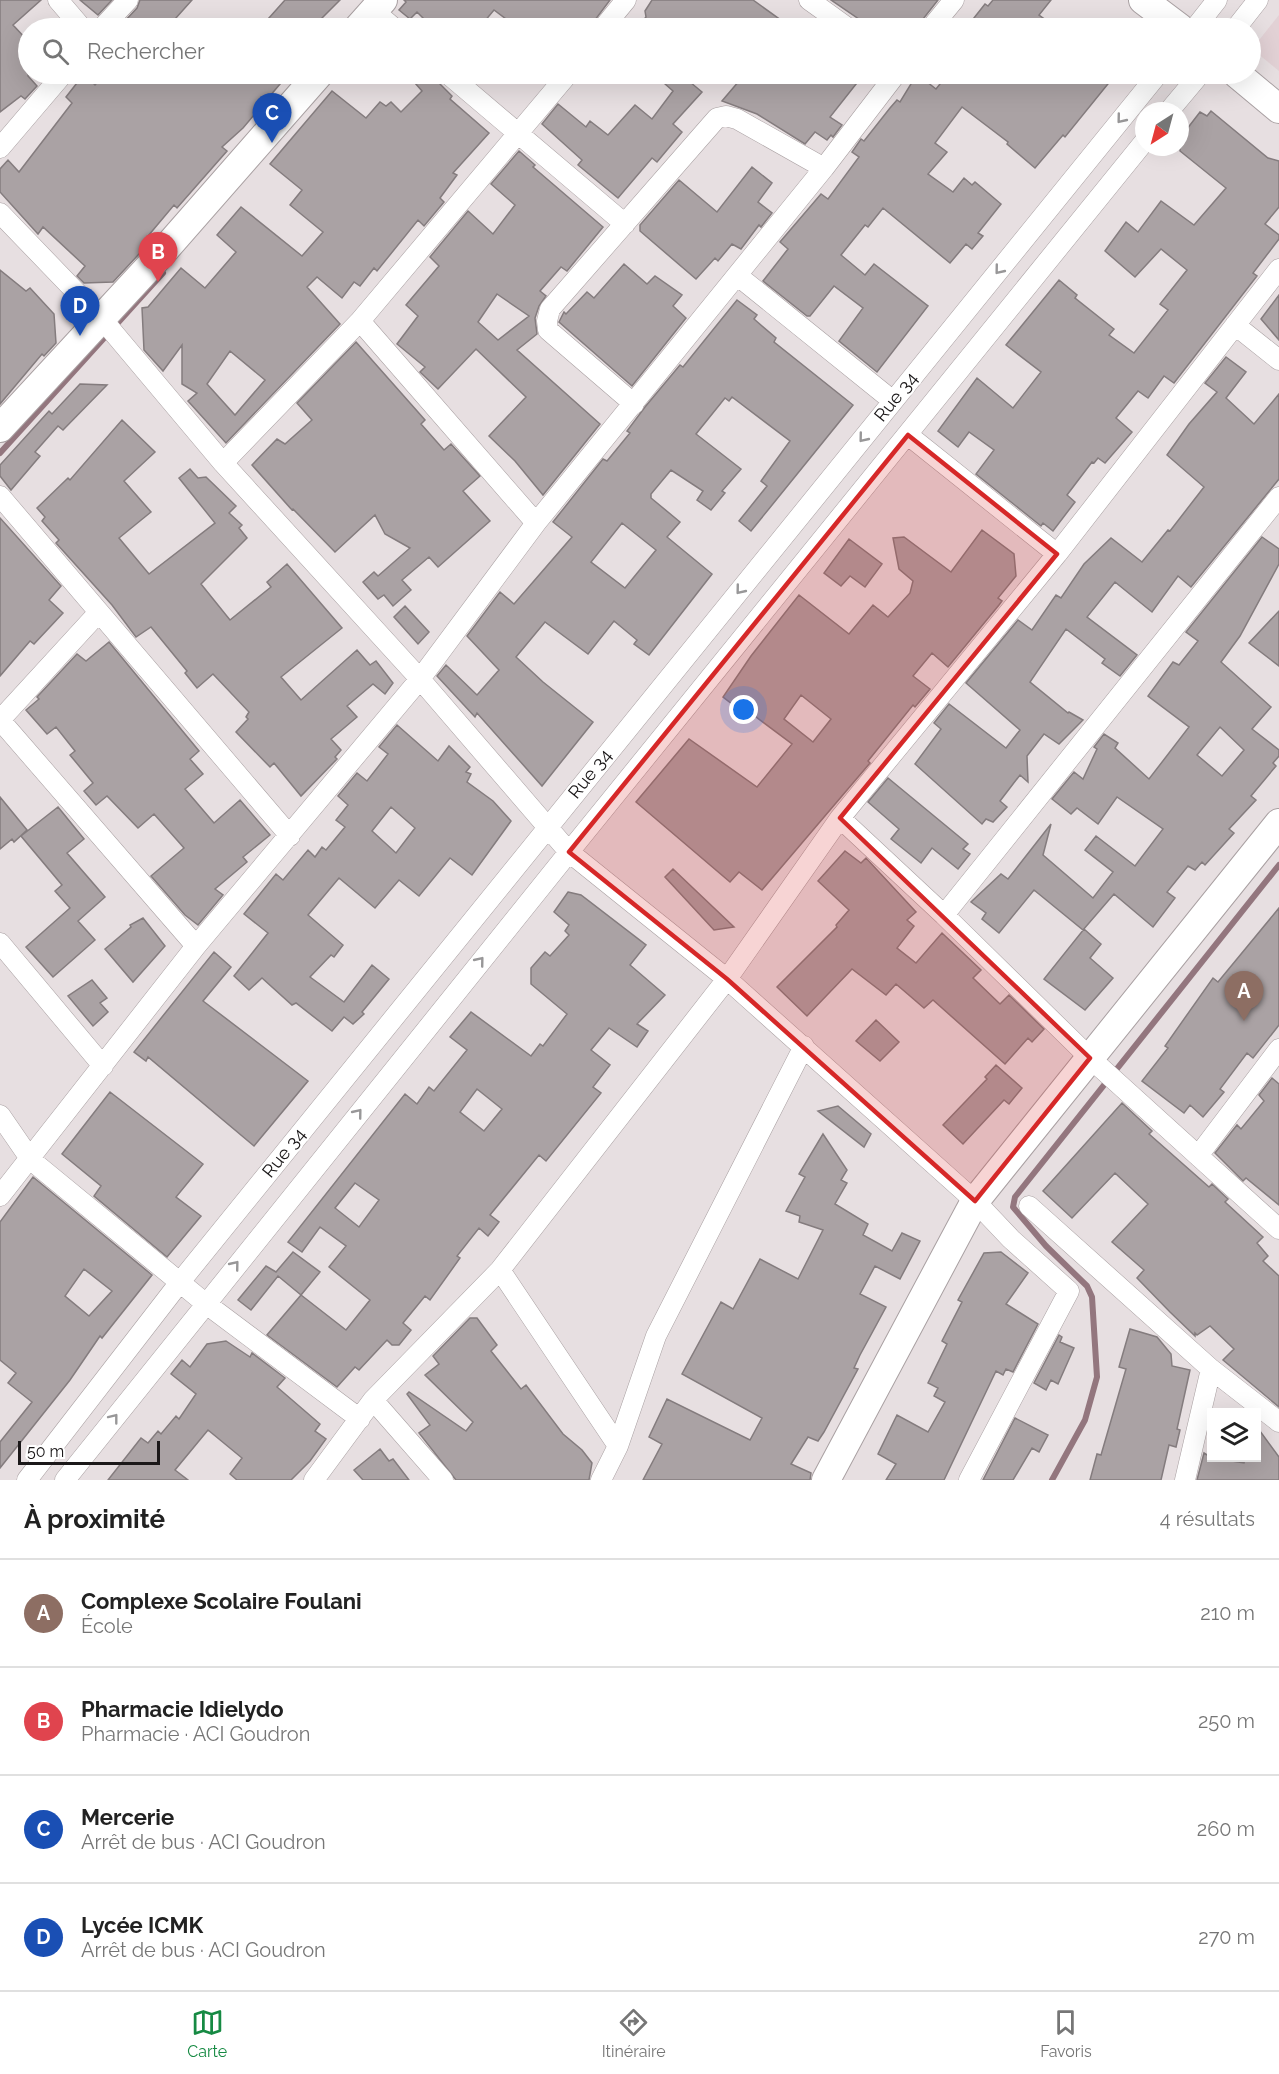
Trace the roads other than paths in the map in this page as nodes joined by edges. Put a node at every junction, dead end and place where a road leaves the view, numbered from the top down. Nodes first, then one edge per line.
1 (58, 0) edge
2 (128, 0) edge
3 (626, 0) edge
4 (809, 0) edge
5 (954, 0) edge
6 (1143, 0) edge
7 (1216, 0) edge
8 (1258, 0) edge
9 (73, 18) edge
10 (111, 18) edge
11 (611, 18) edge
12 (834, 18) edge
13 (939, 18) edge
14 (1167, 18) edge
15 (1202, 18) edge
16 (1244, 18) edge
17 (54, 84) edge
18 (310, 84) edge
19 (460, 84) edge
20 (560, 84) edge
21 (888, 84) edge
22 (1150, 84) edge
23 (1192, 84) edge
24 (1249, 84) edge
25 (1177, 102) edge
26 (1279, 109) edge
27 (520, 133) junction
28 (0, 148) edge
29 (1135, 153) edge
30 (824, 168) junction
31 (0, 213) edge
32 (625, 224) junction
33 (1279, 268) edge
34 (738, 276) junction
35 (102, 319) junction
36 (360, 321) junction
37 (1235, 324) junction
38 (1279, 360) edge
39 (893, 401) junction
40 (634, 404) junction
41 (0, 428) edge
42 (908, 435) junction
43 (223, 463) junction
44 (0, 496) edge
45 (1279, 497) edge
46 (536, 522) junction
47 (1057, 554) junction
48 (99, 612) junction
49 (420, 679) junction
50 (0, 720) edge
51 (840, 818) junction
52 (1279, 823) edge
53 (547, 827) junction
54 (290, 836) junction
55 (568, 852) junction
56 (944, 915) junction
57 (0, 943) edge
58 (196, 946) junction
59 (727, 979) junction
60 (804, 1046) junction
61 (1279, 1049) edge
62 (1095, 1063) junction
63 (103, 1066) junction
64 (0, 1115) edge
65 (1198, 1156) junction
66 (31, 1160) junction
67 (0, 1196) edge
68 (975, 1201) junction
69 (1029, 1206) dead end
70 (1279, 1229) edge
71 (500, 1270) junction
72 (180, 1282) junction
73 (205, 1303) junction
74 (1211, 1369) junction
75 (374, 1400) junction
76 (360, 1419) junction
77 (1279, 1422) edge
78 (618, 1446) junction
79 (27, 1480) edge
80 (65, 1480) edge
81 (314, 1480) edge
82 (443, 1480) edge
83 (601, 1480) edge
84 (826, 1480) edge
85 (969, 1480) edge
86 (1185, 1480) edge

1 - 9 street
2 - 10 street
3 - 11 street
4 - 12 street
5 - 13 street
6 - 14 street
7 - 15 street
8 - 16 street
17 - 28 street
18 - 35 street
19 - 27 street
20 - 27 street
21 - 30 street
22 -> 39 street, Rue 34
23 - 25 street
24 - 26 street
27 - 32 street
27 - 36 street
29 - 42 street, Rue 34
30 - 32 street
30 - 34 street
31 - 35 street
32 - 40 street
33 - 37 street
34 - 39 street
34 - 40 street
35 - 41 street
35 - 43 street
36 - 43 street
36 - 46 street
37 - 38 street
37 - 47 street
39 -> 53 street, Rue 34
40 - 46 street
42 - 47 street
42 - 55 street, Rue 34
43 - 49 street
44 - 48 street
45 - 56 street
46 - 49 street
47 - 51 street
48 - 50 street
48 - 54 street
49 - 53 street
49 - 54 street
50 - 58 street
51 - 56 street
51 - 59 street
52 - 62 street
53 - 55 street
53 - 72 street, Rue 34
54 - 58 street
55 - 59 street
73 -> 55 street, Rue 34
56 - 62 street
57 - 63 street
58 - 63 street
59 - 60 street
59 - 71 street
60 - 68 street
60 - 78 street
61 - 65 street
62 - 65 street
62 - 68 street
63 - 66 street
64 - 66 street
65 - 70 street
66 - 67 street
66 - 72 street
68 - 84 street
68 - 85 street
69 - 74 street
71 - 75 street
71 - 78 street
72 - 73 street
72 - 79 street, Rue 34
73 - 76 street
80 -> 73 street, Rue 34
74 - 77 street
74 - 86 street
75 - 76 street
75 - 82 street
76 - 81 street
78 - 83 street

